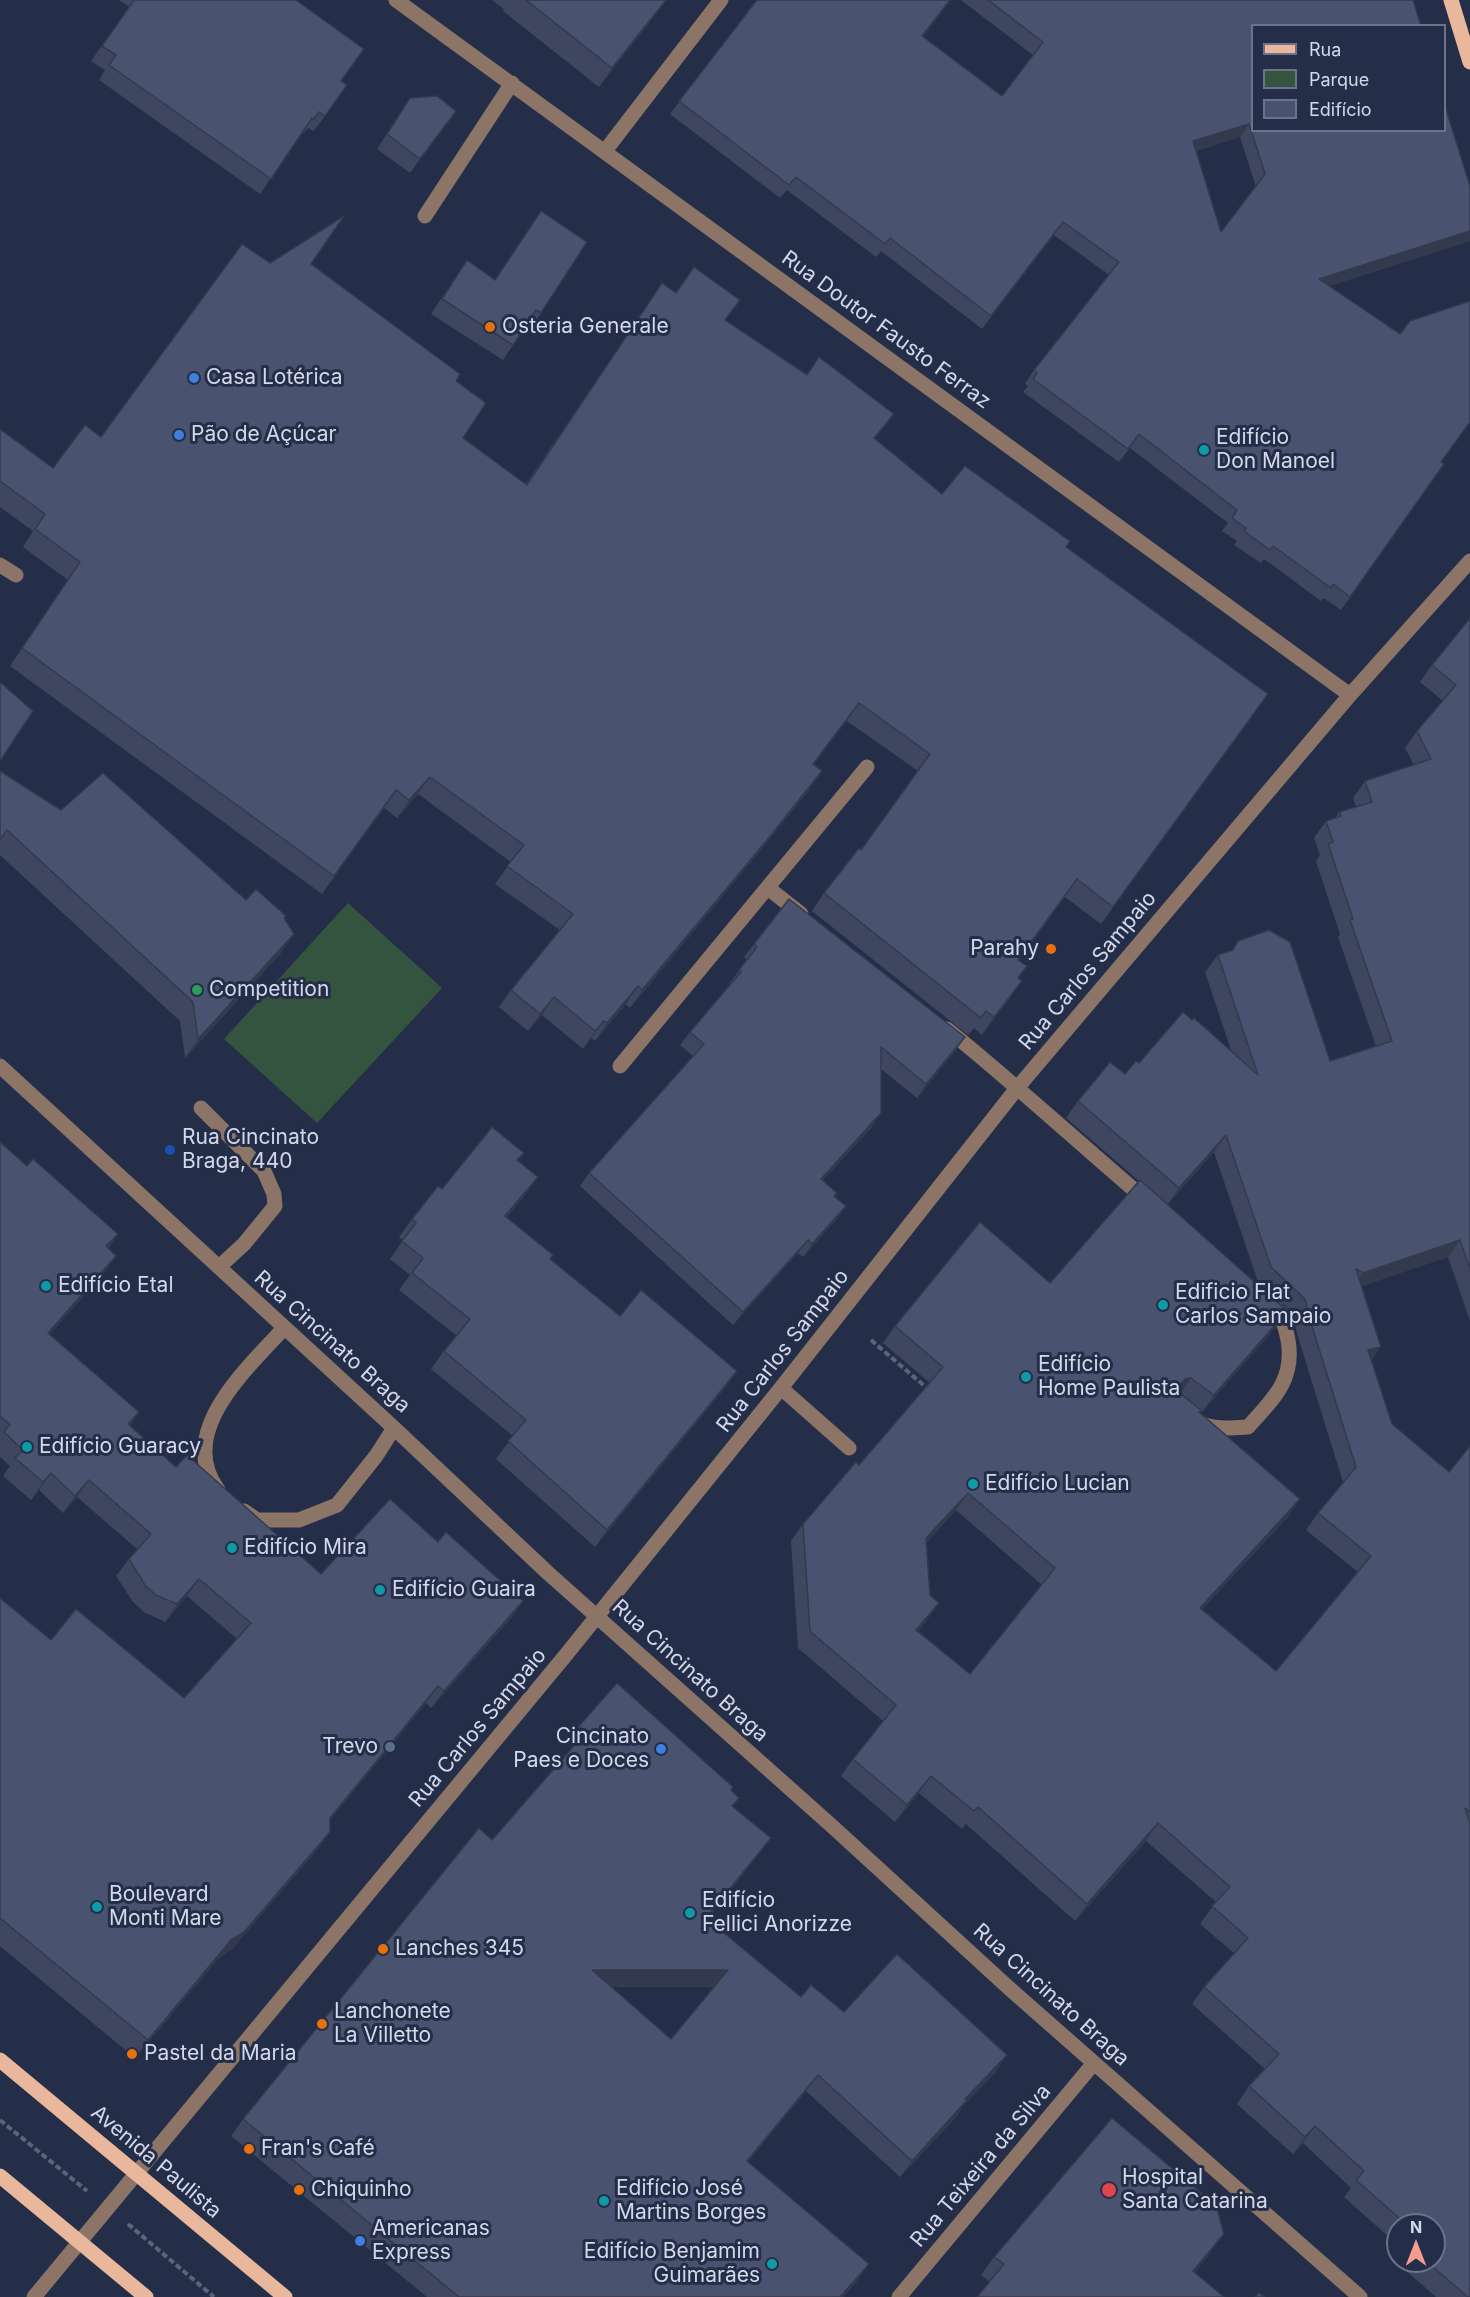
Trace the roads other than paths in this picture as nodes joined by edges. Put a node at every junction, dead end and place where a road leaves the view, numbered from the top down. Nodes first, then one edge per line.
1 (396, 0) edge
2 (721, 0) edge
3 (1451, 0) edge
4 (1470, 62) edge
5 (512, 83) junction
6 (605, 152) junction
7 (425, 216) dead end
8 (1470, 561) edge
9 (0, 565) edge
10 (16, 575) dead end
11 (1350, 695) junction
12 (867, 767) dead end
13 (768, 888) junction
14 (813, 924) edge
15 (939, 1023) edge
16 (0, 1066) edge
17 (620, 1066) dead end
18 (1018, 1087) junction
19 (201, 1108) dead end
20 (1157, 1210) edge
21 (219, 1268) junction
22 (1257, 1296) edge
23 (284, 1328) junction
24 (781, 1388) junction
25 (1185, 1412) edge
26 (394, 1428) junction
27 (849, 1448) dead end
28 (597, 1616) junction
29 (0, 2060) edge
30 (1094, 2063) junction
31 (137, 2174) junction
32 (0, 2176) edge
33 (80, 2242) junction
34 (34, 2297) edge
35 (146, 2297) edge
36 (285, 2297) edge
37 (899, 2297) edge
38 (1360, 2297) edge

1 - 5 street, Rua Doutor Fausto Ferraz
2 - 6 street
3 - 4 main road
5 - 6 street, Rua Doutor Fausto Ferraz
5 - 7 street
6 - 11 street, Rua Doutor Fausto Ferraz
8 - 11 street, Rua Carlos Sampaio
9 - 10 street
11 - 18 street, Rua Carlos Sampaio
12 - 13 street
13 - 14 street
13 - 17 street
15 - 18 street
16 - 21 street, Rua Cincinato Braga
18 - 20 street
18 - 24 street, Rua Carlos Sampaio
19 - 21 street
21 - 23 street, Rua Cincinato Braga
22 - 25 street
23 - 26 street, Rua Cincinato Braga
23 - 26 street
24 - 27 street
24 - 28 street, Rua Carlos Sampaio
26 - 28 street, Rua Cincinato Braga
28 - 30 street, Rua Cincinato Braga
28 - 31 street, Rua Carlos Sampaio
29 - 31 main road, Avenida Paulista
30 - 37 street, Rua Teixeira da Silva
30 - 38 street, Rua Cincinato Braga
31 - 33 street, Rua Carlos Sampaio
31 - 36 main road, Avenida Paulista
32 - 33 main road
33 - 34 street, Rua Carlos Sampaio
33 - 35 main road

